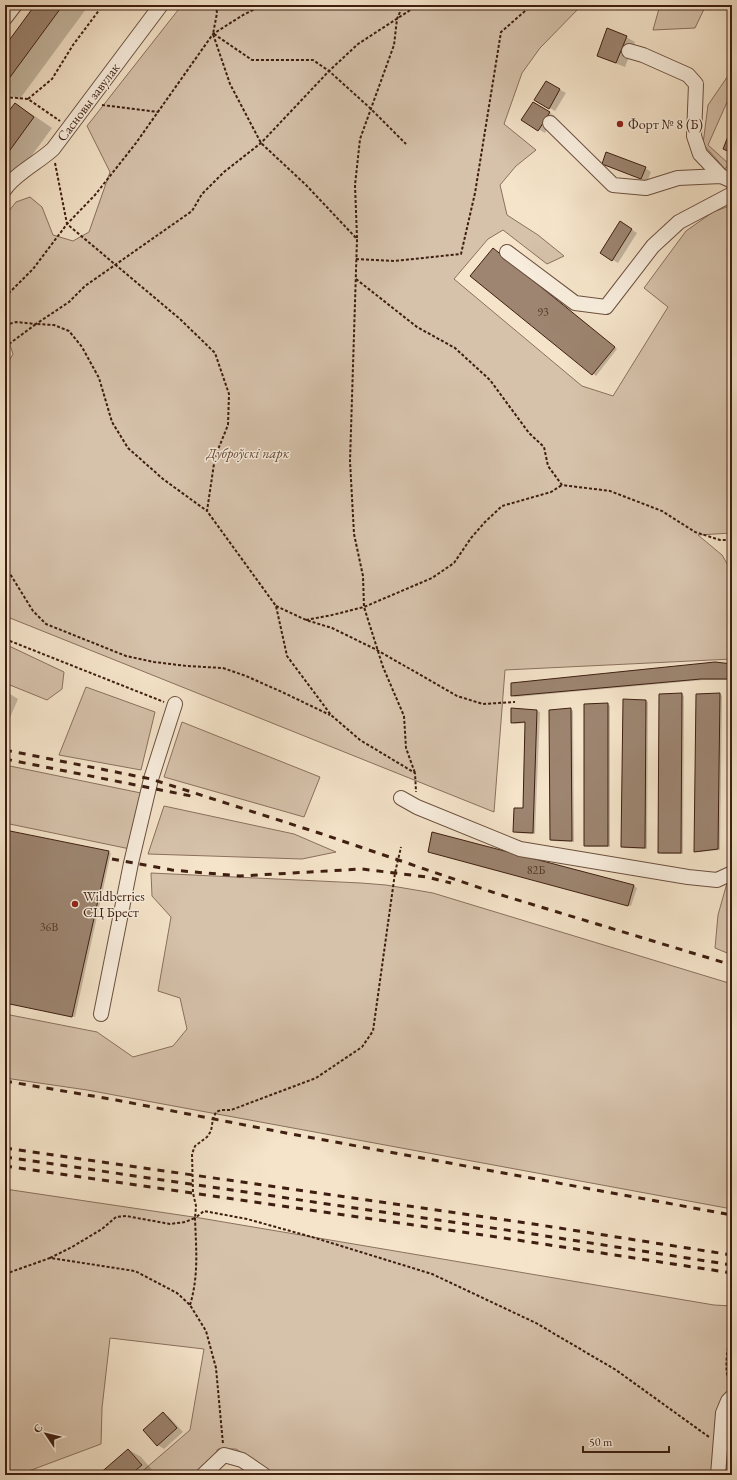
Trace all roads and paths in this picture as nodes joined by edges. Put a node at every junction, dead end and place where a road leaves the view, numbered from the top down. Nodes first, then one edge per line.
1 (15, 5) edge
2 (103, 5) edge
3 (161, 5) edge
4 (216, 5) edge
5 (263, 5) edge
6 (403, 5) edge
7 (418, 5) edge
8 (532, 5) edge
9 (5, 18) edge
10 (397, 19) junction
11 (213, 34) junction
12 (629, 52) dead end
13 (329, 71) junction
14 (5, 97) edge
15 (28, 99) junction
16 (88, 103) junction
17 (370, 108) junction
18 (158, 112) junction
19 (550, 123) dead end
20 (64, 124) dead end
21 (261, 143) junction
22 (406, 144) dead end
23 (53, 149) junction
24 (726, 179) edge
25 (5, 189) edge
26 (732, 194) edge
27 (67, 224) junction
28 (357, 239) junction
29 (507, 252) dead end
30 (356, 259) junction
31 (116, 265) junction
32 (356, 279) junction
33 (5, 297) edge
34 (36, 324) junction
35 (5, 325) edge
36 (5, 347) edge
37 (562, 485) junction
38 (207, 511) junction
39 (732, 540) edge
40 (5, 561) edge
41 (276, 606) junction
42 (364, 606) junction
43 (306, 620) junction
44 (5, 639) edge
45 (377, 650) junction
46 (514, 702) dead end
47 (175, 705) joint
48 (331, 715) junction
49 (415, 773) junction
50 (401, 798) dead end
51 (417, 807) junction
52 (401, 847) dead end
53 (732, 874) edge
54 (101, 1014) dead end
55 (195, 1218) junction
56 (50, 1258) junction
57 (5, 1274) edge
58 (732, 1290) edge
59 (190, 1305) junction
60 (732, 1388) edge
61 (732, 1397) edge
62 (720, 1445) junction
63 (224, 1455) junction
64 (203, 1475) edge
65 (264, 1475) edge
66 (718, 1475) edge

1 - 9 street
2 - 15 path
3 - 16 street, Сасновы завулак
4 - 11 path
5 - 11 path
6 - 10 path
7 - 10 path
8 - 30 path
10 - 13 path
10 - 17 path
11 - 13 path
11 - 18 path
11 - 21 path
12 - 24 street
13 - 17 path
13 - 21 path
14 - 15 path
15 - 20 path
16 - 18 path
16 - 23 street, Сасновы завулак
17 - 22 path
17 - 28 path
18 - 27 path
19 - 24 street
21 - 28 path
21 - 31 path
23 - 25 street, Сасновы завулак
23 - 27 path
26 - 29 street
27 - 31 path
27 - 33 path
28 - 30 path
30 - 32 path
31 - 34 path
31 - 38 path
32 - 37 path
32 - 42 path
34 - 35 path
34 - 36 path
34 - 38 path
37 - 39 path
37 - 42 path
38 - 41 path
40 - 48 path
41 - 43 path
41 - 48 path
42 - 43 path
42 - 45 path
43 - 45 path
44 - 47 path
45 - 46 path
45 - 49 path
47 - 54 street
48 - 49 path
49 - 51 path
50 - 51 street
51 - 53 street
52 - 55 path
55 - 56 path
55 - 59 path
55 - 62 path
56 - 57 path
56 - 59 path
58 - 60 path
59 - 63 path
61 - 62 street
62 - 66 street
63 - 64 street
63 - 65 street

